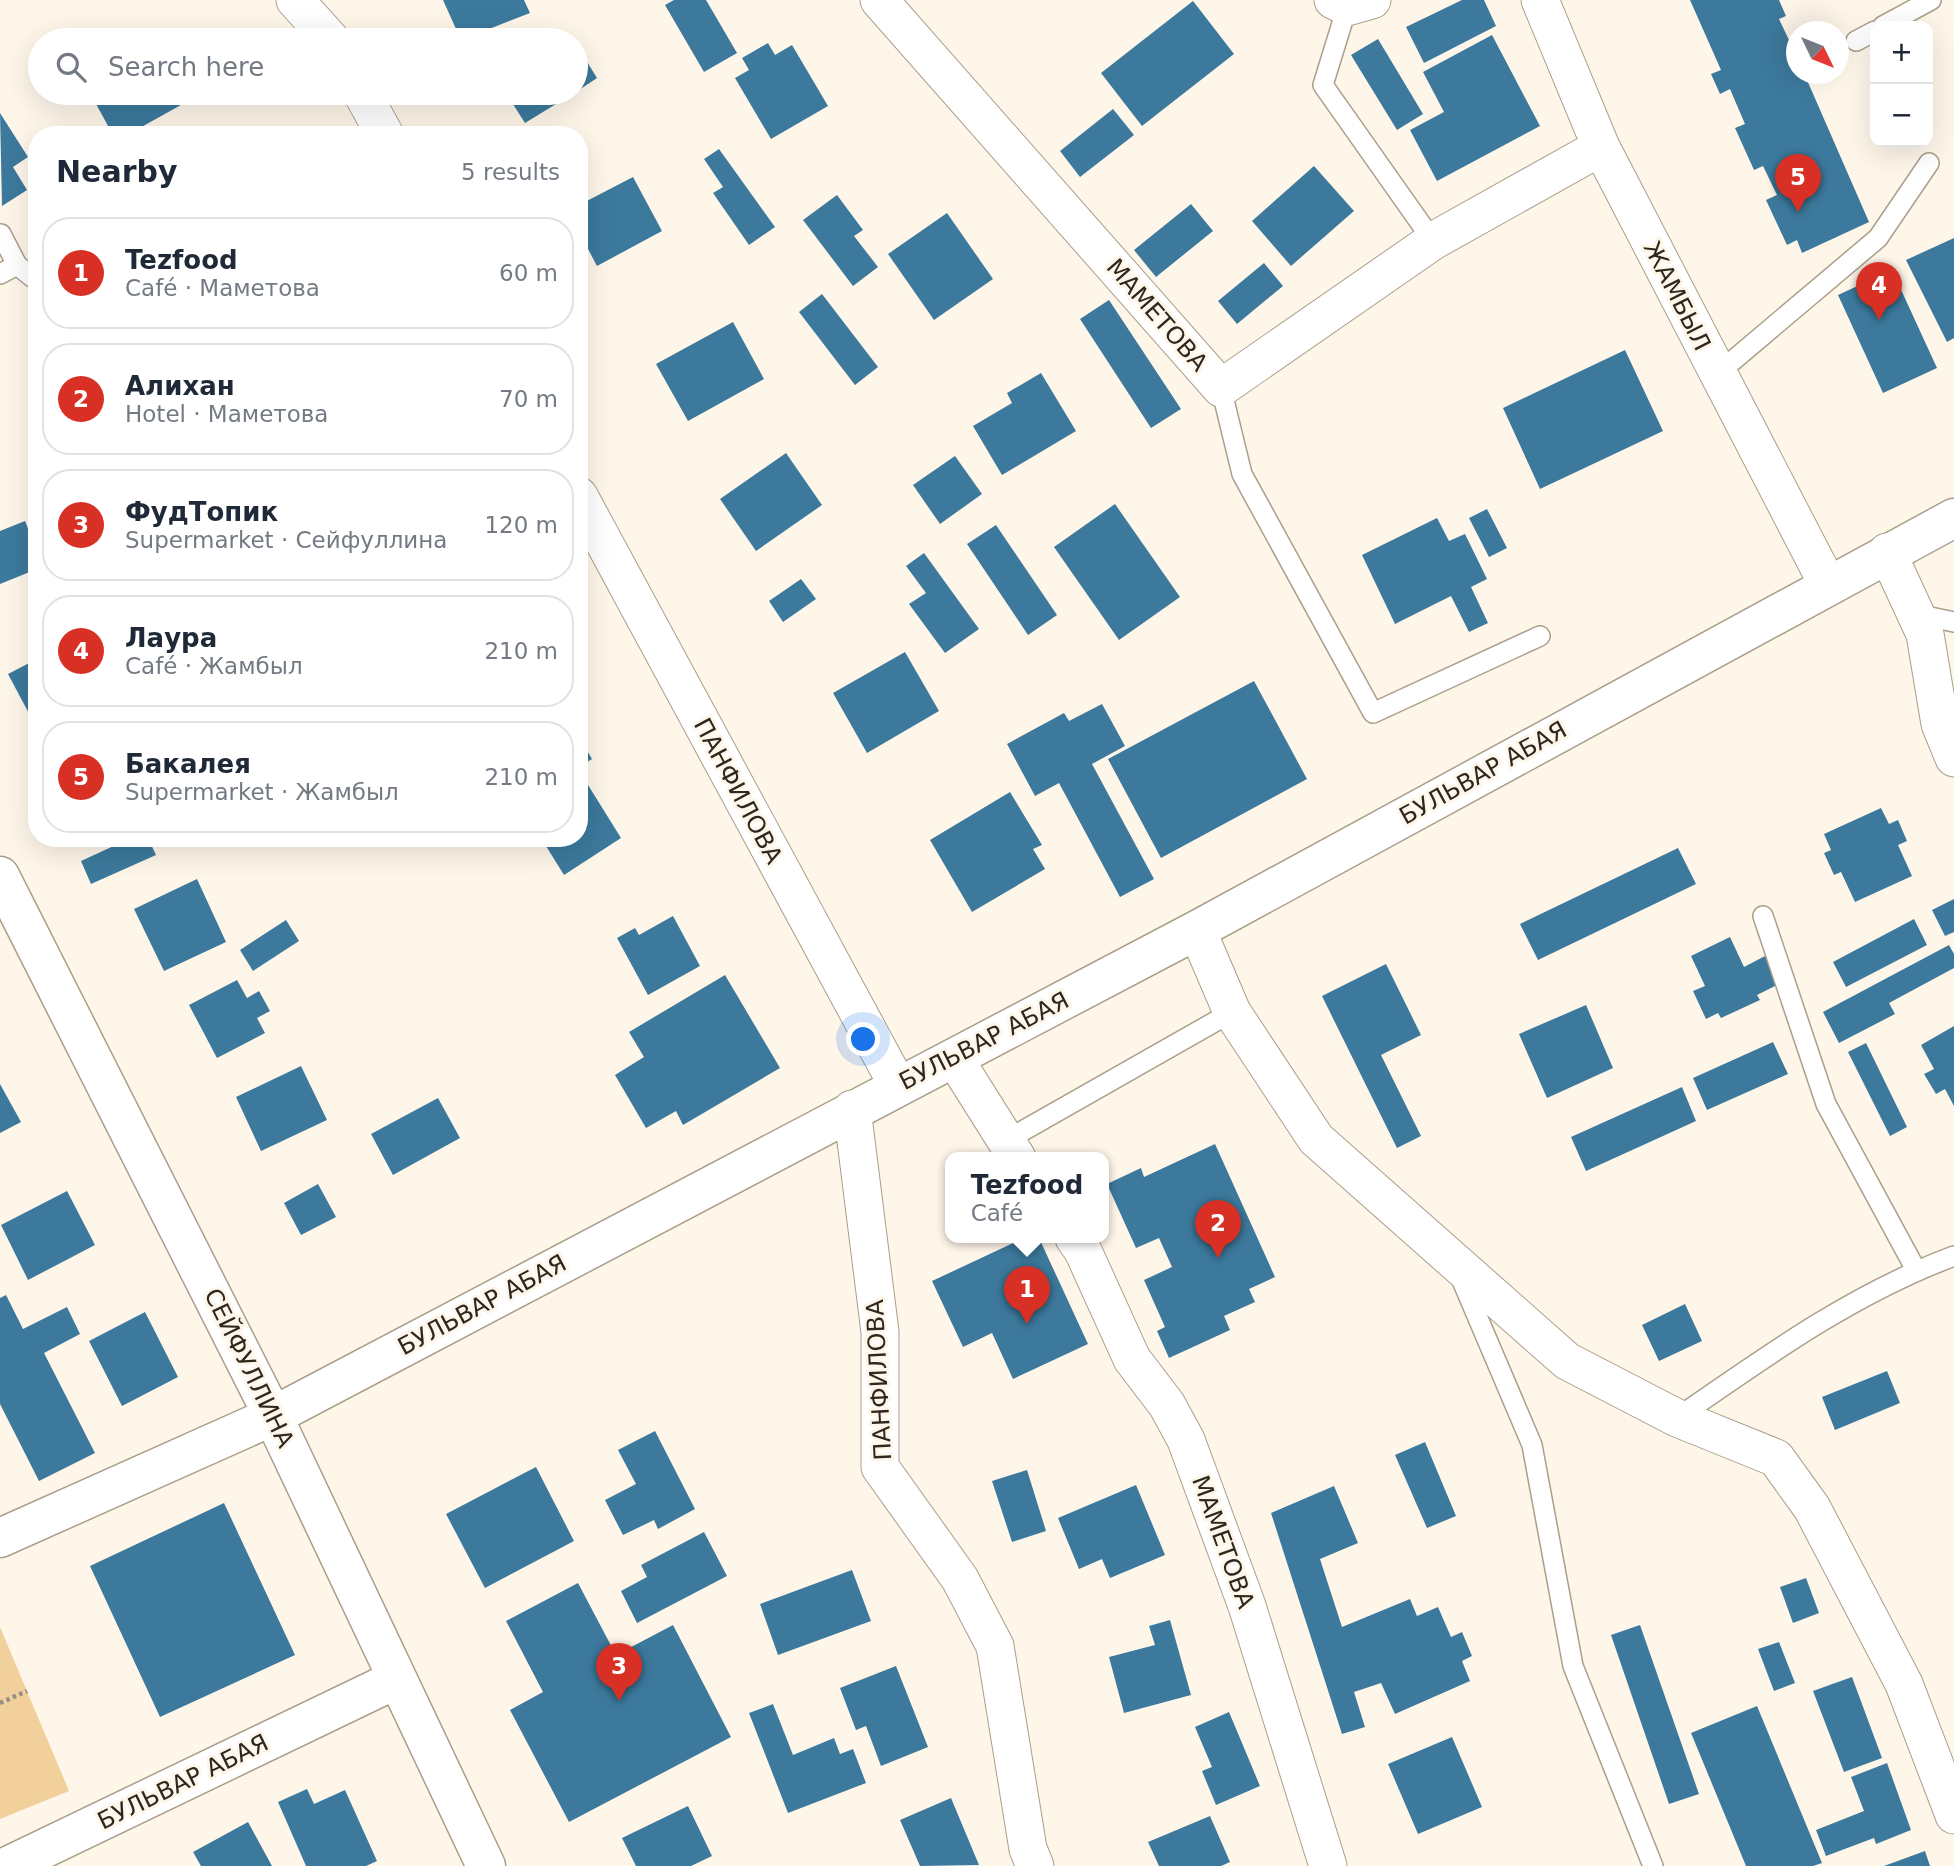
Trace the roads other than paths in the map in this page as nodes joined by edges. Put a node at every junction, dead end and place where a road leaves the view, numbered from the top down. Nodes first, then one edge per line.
1 (295, 0) edge
2 (879, 0) edge
3 (1540, 0) edge
4 (1931, 0) edge
5 (1351, 2) edge
6 (1892, 21) edge
7 (320, 28) edge
8 (1870, 33) edge
9 (1856, 41) dead end
10 (369, 105) edge
11 (380, 126) edge
12 (1601, 147) junction
13 (1928, 163) dead end
14 (1, 234) edge
15 (1433, 241) junction
16 (9, 269) edge
17 (28, 276) edge
18 (1717, 374) junction
19 (1221, 388) junction
20 (588, 513) edge
21 (1954, 518) edge
22 (1887, 552) junction
23 (1828, 584) junction
24 (1916, 614) junction
25 (1954, 622) edge
26 (1540, 636) dead end
27 (1954, 758) edge
28 (0, 876) edge
29 (1763, 916) dead end
30 (1197, 930) junction
31 (1233, 1012) junction
32 (954, 1058) junction
33 (898, 1086) junction
34 (852, 1109) junction
35 (1011, 1150) edge
36 (1077, 1243) edge
37 (1954, 1256) edge
38 (1452, 1259) junction
39 (1916, 1270) junction
40 (274, 1416) junction
41 (1676, 1418) junction
42 (0, 1538) edge
43 (397, 1679) junction
44 (1954, 1815) edge
45 (8, 1866) edge
46 (486, 1866) edge
47 (1035, 1866) edge
48 (1328, 1866) edge
49 (1653, 1866) edge

1 - 7 street
2 - 19 street, МАМЕТОВА
3 - 12 street, ЖАМБЫЛ
4 - 6 lane
5 - 15 lane
8 - 9 lane
10 - 11 street
12 - 15 street, МАМЕТОВА
12 - 18 street, ЖАМБЫЛ
13 - 18 lane
14 - 16 lane
15 - 19 street, МАМЕТОВА
16 - 17 lane
18 - 23 street, ЖАМБЫЛ
19 - 26 lane
20 - 33 street, ПАНФИЛОВА
21 - 22 main road, БУЛЬВАР АБАЯ
22 - 23 main road, БУЛЬВАР АБАЯ
22 - 24 street
23 - 30 main road, БУЛЬВАР АБАЯ
24 - 25 lane
24 - 27 street
28 - 40 main road, СЕЙФУЛЛИНА
29 - 39 lane
30 - 31 street
30 - 32 main road, БУЛЬВАР АБАЯ
31 - 35 lane
31 - 38 street
32 - 33 main road, БУЛЬВАР АБАЯ
32 - 35 street
33 - 34 main road, БУЛЬВАР АБАЯ
34 - 40 main road, БУЛЬВАР АБАЯ
34 - 47 street, ПАНФИЛОВА
36 - 48 street, МАМЕТОВА
37 - 39 lane
38 - 41 street
38 - 49 lane
39 - 41 lane
40 - 42 main road, БУЛЬВАР АБАЯ
40 - 43 main road, СЕЙФУЛЛИНА
41 - 44 street
43 - 45 main road, БУЛЬВАР АБАЯ
43 - 46 main road, СЕЙФУЛЛИНА

